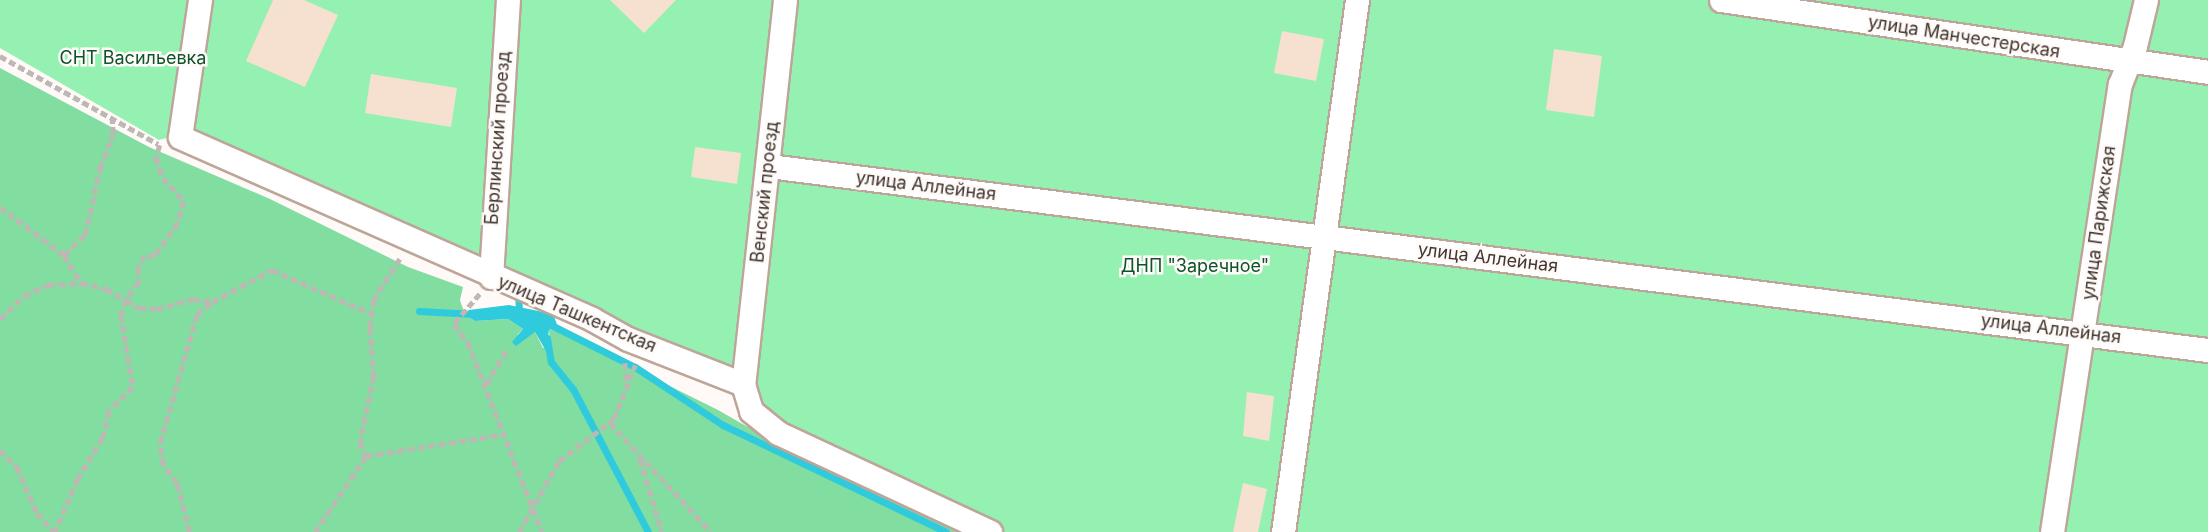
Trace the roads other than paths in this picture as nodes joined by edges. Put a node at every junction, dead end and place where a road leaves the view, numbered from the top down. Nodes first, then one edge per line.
1 (200, 0) edge
2 (508, 0) edge
3 (785, 0) edge
4 (1357, 0) edge
5 (1721, 0) edge
6 (2146, 0) edge
7 (2129, 62) junction
8 (2208, 72) edge
9 (769, 166) junction
10 (1326, 238) junction
11 (487, 276) junction
12 (2082, 332) junction
13 (2208, 350) edge
14 (743, 384) junction
15 (990, 532) edge
16 (1283, 532) edge
17 (2052, 532) edge

1 - 11 street, улица Ташкентская
2 - 11 street, Берлинский проезд
3 - 9 street, Венский проезд
4 - 10 street
5 - 7 street, улица Манчестерская
6 - 7 street, улица Парижская
7 - 8 street, улица Манчестерская
7 - 12 street, улица Парижская
9 - 10 street, улица Аллейная
9 - 14 street, Венский проезд
10 - 12 street, улица Аллейная
10 - 16 street
11 - 14 street, улица Ташкентская
12 - 13 street, улица Аллейная
12 - 17 street, улица Парижская
14 - 15 street

